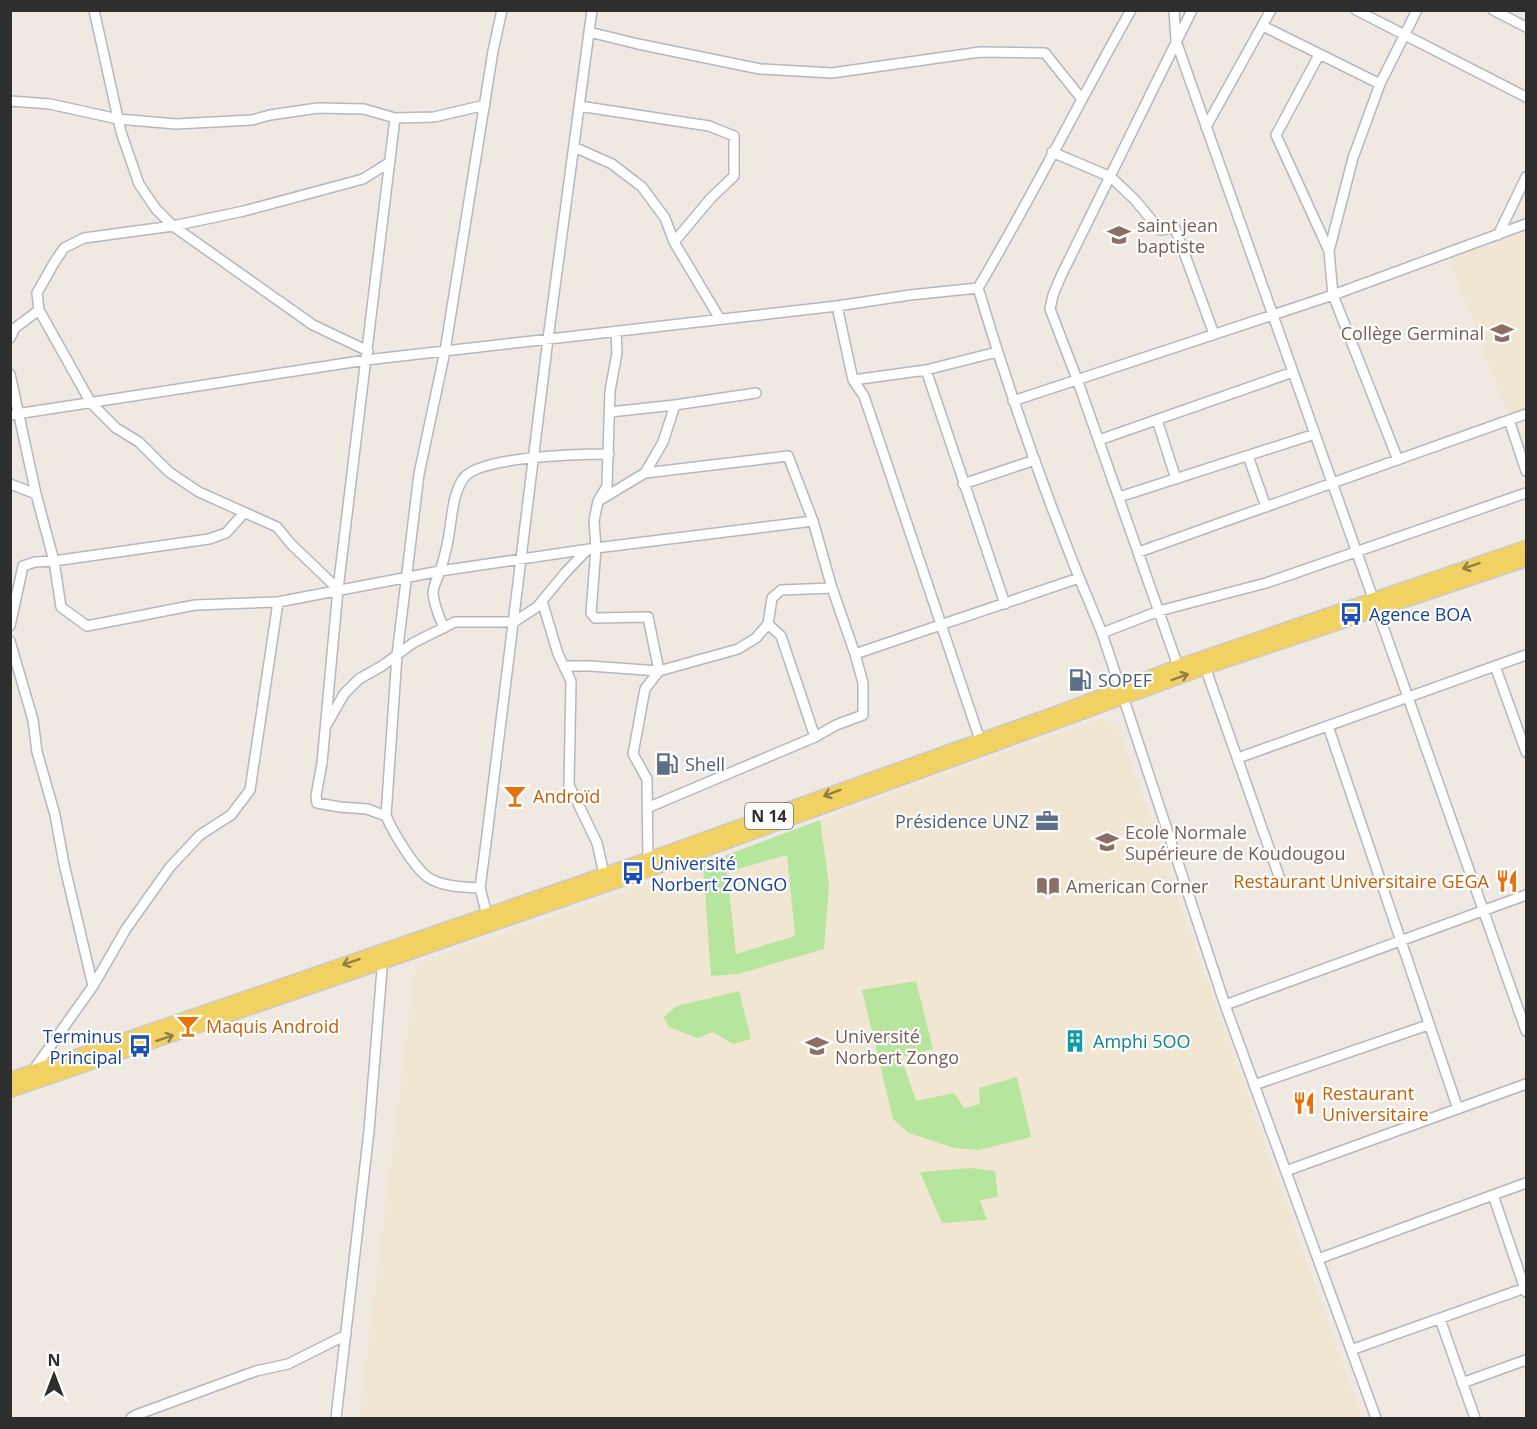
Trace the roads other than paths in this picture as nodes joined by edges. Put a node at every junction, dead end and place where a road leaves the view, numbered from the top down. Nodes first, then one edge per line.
1 (94, 10) edge
2 (502, 10) edge
3 (592, 10) edge
4 (1131, 10) edge
5 (1174, 10) edge
6 (1192, 10) edge
7 (1271, 10) edge
8 (1356, 10) edge
9 (1417, 10) edge
10 (1493, 10) edge
11 (1263, 26) junction
12 (1527, 27) edge
13 (589, 32) junction
14 (1405, 35) junction
15 (1176, 41) junction
16 (1319, 55) junction
17 (1380, 84) junction
18 (1527, 97) edge
19 (1081, 98) junction
20 (10, 101) edge
21 (485, 105) junction
22 (579, 106) junction
23 (118, 118) junction
24 (395, 118) junction
25 (1206, 127) junction
26 (574, 147) junction
27 (1052, 152) junction
28 (390, 162) junction
29 (1111, 177) junction
30 (1527, 177) edge
31 (1527, 224) edge
32 (173, 226) junction
33 (1498, 235) junction
34 (674, 242) junction
35 (1329, 251) junction
36 (978, 288) junction
37 (1333, 295) junction
38 (837, 306) junction
39 (39, 310) junction
40 (1273, 315) junction
41 (720, 319) junction
42 (616, 331) junction
43 (1214, 334) junction
44 (10, 338) edge
45 (548, 339) junction
46 (445, 351) junction
47 (997, 352) junction
48 (367, 356) junction
49 (926, 370) junction
50 (1293, 372) junction
51 (10, 374) edge
52 (1077, 379) junction
53 (853, 380) junction
54 (756, 393) dead end
55 (1013, 401) junction
56 (91, 403) junction
57 (675, 405) junction
58 (610, 412) junction
59 (1527, 414) edge
60 (15, 415) edge
61 (1157, 420) junction
62 (1509, 420) junction
63 (1315, 434) junction
64 (1099, 440) junction
65 (609, 454) junction
66 (1248, 456) junction
67 (535, 458) junction
68 (1035, 460) junction
69 (1398, 460) junction
70 (1527, 471) edge
71 (645, 473) junction
72 (1176, 479) junction
73 (1332, 483) junction
74 (10, 484) edge
75 (963, 484) junction
76 (1527, 493) edge
77 (36, 494) junction
78 (1119, 497) junction
79 (598, 501) junction
80 (1266, 507) junction
81 (244, 513) junction
82 (813, 521) junction
83 (1527, 547) edge
84 (592, 549) junction
85 (1139, 552) junction
86 (1357, 552) junction
87 (522, 560) junction
88 (1527, 560) edge
89 (54, 561) junction
90 (440, 571) junction
91 (1078, 578) junction
92 (406, 579) junction
93 (832, 588) junction
94 (338, 590) junction
95 (542, 601) junction
96 (278, 602) junction
97 (1005, 604) junction
98 (1375, 605) junction
99 (1160, 611) junction
100 (514, 621) junction
101 (768, 624) junction
102 (942, 625) junction
103 (10, 626) edge
104 (444, 628) junction
105 (1102, 633) junction
106 (10, 641) edge
107 (855, 654) junction
108 (398, 655) junction
109 (1527, 655) edge
110 (1203, 663) junction
111 (564, 666) junction
112 (1178, 666) junction
113 (1495, 666) junction
114 (659, 671) junction
115 (1121, 693) junction
116 (1408, 697) junction
117 (326, 725) junction
118 (1328, 726) junction
119 (815, 737) junction
120 (980, 740) junction
121 (1527, 752) edge
122 (1238, 758) junction
123 (647, 808) junction
124 (386, 816) junction
125 (648, 859) junction
126 (603, 874) junction
127 (1281, 882) dead end
128 (480, 888) junction
129 (1527, 895) edge
130 (1484, 910) junction
131 (487, 915) junction
132 (1399, 941) junction
133 (383, 957) junction
134 (93, 986) junction
135 (1225, 1005) junction
136 (1428, 1025) junction
137 (1527, 1031) edge
138 (32, 1072) junction
139 (10, 1079) edge
140 (1527, 1084) edge
141 (1254, 1085) junction
142 (10, 1091) edge
143 (1458, 1109) junction
144 (1286, 1172) junction
145 (1527, 1183) edge
146 (1494, 1195) junction
147 (1318, 1259) junction
148 (1526, 1291) edge
149 (1440, 1318) junction
150 (346, 1335) junction
151 (1351, 1350) junction
152 (1527, 1360) edge
153 (1462, 1383) junction
154 (131, 1419) edge
155 (336, 1419) edge
156 (1376, 1419) edge
157 (1475, 1419) edge

1 - 23 street
2 - 21 street
3 - 13 street
4 - 19 street
5 - 15 street
6 - 15 street
7 - 11 street
8 - 14 street
9 - 14 street
10 - 12 street
11 - 16 street
11 - 25 street
13 - 19 street
13 - 22 street
14 - 17 street
14 - 18 street
15 - 25 street
15 - 29 street
16 - 17 street
16 - 35 street
17 - 35 street
19 - 27 street
20 - 23 street
21 - 24 street
21 - 46 street
22 - 26 street
22 - 34 street
23 - 24 street
23 - 32 street
24 - 28 street
25 - 40 street
26 - 34 street
26 - 45 street
27 - 29 street
27 - 36 street
28 - 32 street
28 - 48 street
29 - 43 street
29 - 52 street
30 - 33 street
31 - 33 street
32 - 39 street
32 - 48 street
33 - 37 street
34 - 41 street
35 - 37 street
36 - 38 street
36 - 47 street
37 - 40 street
37 - 69 street
38 - 41 street
38 - 53 street
39 - 44 street
39 - 56 street
40 - 43 street
40 - 50 street
41 - 42 street
42 - 45 street
42 - 58 street
43 - 52 street
45 - 46 street
45 - 67 street
46 - 48 street
46 - 92 street
47 - 49 street
47 - 55 street
48 - 56 street
48 - 94 street
49 - 53 street
49 - 75 street
50 - 61 street
50 - 63 street
51 - 60 street
52 - 55 street
52 - 64 street
53 - 102 street
54 - 57 street
55 - 68 street
56 - 60 street
56 - 81 street
57 - 58 street
57 - 71 street
58 - 65 street
59 - 62 street
60 - 77 street
61 - 64 street
61 - 72 street
62 - 69 street
62 - 70 street
63 - 66 street
63 - 73 street
64 - 78 street
65 - 67 street
65 - 79 street
66 - 72 street
66 - 80 street
67 - 87 street
67 - 90 street
68 - 75 street
68 - 91 street
69 - 73 street
71 - 79 street
71 - 82 street
72 - 78 street
73 - 80 street
73 - 86 street
74 - 77 street
75 - 97 street
76 - 86 street
77 - 89 street
78 - 85 street
79 - 84 street
80 - 85 street
81 - 89 street
81 - 94 street
82 - 84 street
82 - 93 street
83 -> 98 main road, N 14
84 - 87 street
84 - 95 street
84 - 114 street
85 - 99 street
86 - 98 street
86 - 99 street
87 - 90 street
87 - 100 street
88 - 98 main road, N 14
89 - 96 street
89 - 103 street
90 - 92 street
90 - 104 street
91 - 97 street
91 - 105 street
92 - 94 street
92 - 108 street
93 - 101 street
93 - 107 street
94 - 96 street
94 - 117 street
95 - 100 street
95 - 111 street
96 - 134 street
97 - 102 street
98 - 110 main road, N 14
98 - 116 street
99 - 105 street
99 - 112 street
100 - 104 street
100 - 128 street
101 - 114 street
101 - 119 street
102 - 107 street
102 - 120 street
104 - 108 street
105 - 115 street
106 - 134 street
107 - 119 street
108 - 117 street
108 - 124 street
109 - 113 street
110 - 112 main road, N 14
115 -> 110 main road, N 14
110 - 122 street
111 - 114 street
111 - 126 street
112 - 115 main road, N 14
113 - 116 street
113 - 121 street
114 - 123 street
115 - 120 main road, N 14
115 - 133 main road, N 14
115 - 135 street
116 - 118 street
116 - 130 street
117 - 124 street
118 - 122 street
118 - 132 street
119 - 123 street
120 -> 125 main road, N 14
122 - 127 street
123 - 125 street
124 - 128 street
125 - 126 main road, N 14
126 - 131 main road, N 14
128 - 131 street
129 - 130 street
130 - 132 street
130 - 137 street
131 - 133 main road, N 14
132 - 135 street
132 - 136 street
133 -> 138 main road, N 14
142 -> 133 main road, N 14
133 - 150 street
134 - 138 street
135 - 141 street
136 - 141 street
136 - 143 street
138 - 139 main road, N 14
140 - 143 street
141 - 144 street
143 - 144 street
144 - 147 street
145 - 146 street
146 - 147 street
146 - 148 street
147 - 151 street
148 - 149 street
149 - 151 street
149 - 153 street
150 - 154 street
150 - 155 street
151 - 156 street
152 - 153 street
153 - 157 street

